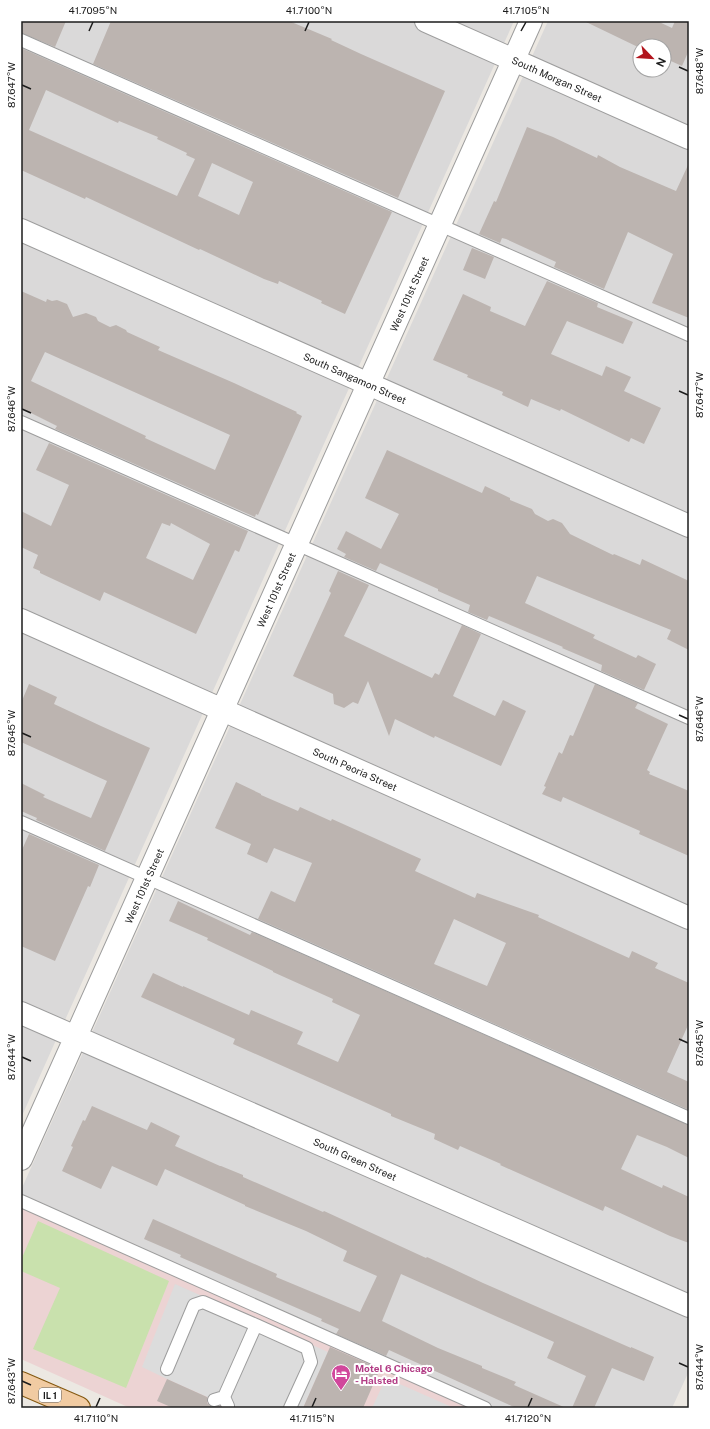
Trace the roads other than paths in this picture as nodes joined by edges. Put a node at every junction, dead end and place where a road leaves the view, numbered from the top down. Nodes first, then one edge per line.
1 (426, 21) edge
2 (531, 21) edge
3 (21, 40) edge
4 (514, 60) junction
5 (689, 138) edge
6 (440, 225) junction
7 (21, 230) edge
8 (689, 335) edge
9 (368, 384) junction
10 (21, 422) edge
11 (689, 526) edge
12 (297, 544) junction
13 (21, 620) edge
14 (222, 710) junction
15 (689, 718) edge
16 (21, 822) edge
17 (147, 877) junction
18 (689, 918) edge
19 (21, 1013) edge
20 (76, 1037) junction
21 (689, 1118) edge
22 (21, 1159) edge
23 (21, 1201) edge
24 (689, 1306) edge
25 (256, 1325) junction
26 (167, 1369) dead end
27 (21, 1383) edge
28 (222, 1401) dead end
29 (78, 1408) edge
30 (290, 1408) edge
31 (485, 1408) edge

1 - 4 street, South Morgan Street
2 - 4 street, West 101st Street
3 - 6 lane
4 - 5 street, South Morgan Street
4 - 6 street, West 101st Street
6 - 8 lane
6 - 9 street, West 101st Street
7 - 9 street, South Sangamon Street
9 - 11 street, South Sangamon Street
9 - 12 street, West 101st Street
10 - 12 lane
12 - 14 street, West 101st Street
12 - 15 lane
13 - 14 street, South Peoria Street
14 - 17 street, West 101st Street
14 - 18 street, South Peoria Street
16 - 17 lane
17 - 20 street, West 101st Street
17 - 21 lane
19 - 20 street, South Green Street
20 - 22 street, West 101st Street
20 - 24 street, South Green Street
23 - 31 lane
25 - 26 lane
25 - 28 lane
25 - 30 lane
27 - 29 main road, IL 1

